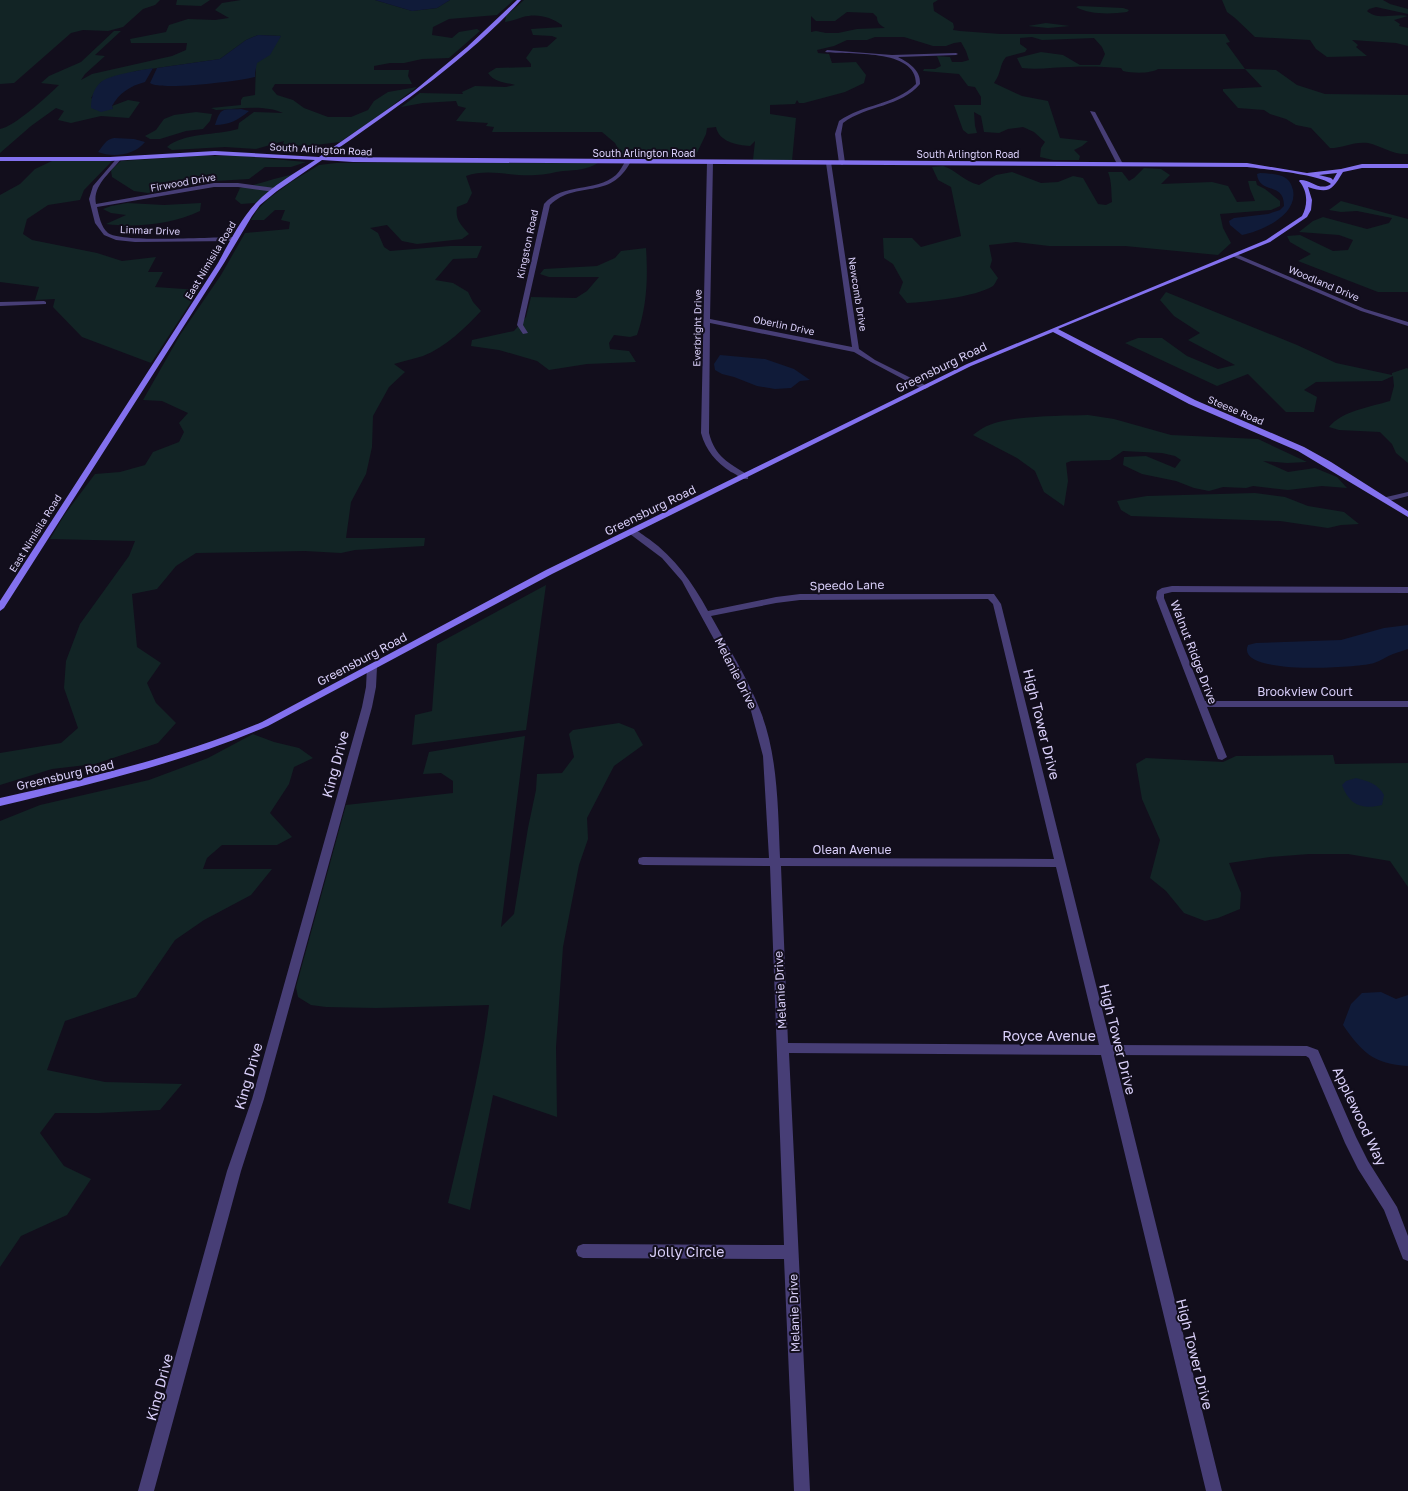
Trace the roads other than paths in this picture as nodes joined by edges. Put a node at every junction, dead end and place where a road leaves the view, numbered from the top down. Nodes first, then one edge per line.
1 (519, 0) edge
2 (827, 51) dead end
3 (956, 54) dead end
4 (892, 56) junction
5 (1092, 112) dead end
6 (118, 158) junction
7 (0, 159) edge
8 (322, 159) junction
9 (628, 162) junction
10 (710, 162) junction
11 (828, 163) junction
12 (842, 163) junction
13 (1120, 164) junction
14 (1408, 166) edge
15 (1340, 172) junction
16 (1316, 176) junction
17 (1302, 179) junction
18 (1333, 183) junction
19 (1321, 187) junction
20 (275, 190) junction
21 (1308, 193) junction
22 (94, 206) junction
23 (235, 239) junction
24 (1234, 255) junction
25 (44, 303) dead end
26 (0, 304) edge
27 (707, 320) junction
28 (1408, 324) edge
29 (1053, 329) junction
30 (525, 333) dead end
31 (856, 350) junction
32 (925, 387) junction
33 (745, 477) junction
34 (1408, 494) edge
35 (1385, 500) junction
36 (1408, 515) edge
37 (632, 532) junction
38 (1408, 590) edge
39 (991, 596) joint
40 (0, 608) edge
41 (705, 614) junction
42 (372, 667) junction
43 (1201, 704) junction
44 (1408, 704) edge
45 (1222, 757) dead end
46 (0, 802) edge
47 (643, 861) dead end
48 (775, 862) junction
49 (1060, 863) junction
50 (783, 1048) junction
51 (1106, 1050) junction
52 (1314, 1054) joint
53 (583, 1251) dead end
54 (791, 1252) junction
55 (1408, 1254) edge
56 (146, 1491) edge
57 (802, 1491) edge
58 (1214, 1491) edge

1 - 8 street, East Nimisila Road
2 - 4 street
3 - 4 street
4 - 12 street
5 - 13 street
6 - 7 street, South Arlington Road
6 - 8 street, South Arlington Road
6 - 22 street, Linmar Drive
8 - 9 street, South Arlington Road
8 - 20 street, East Nimisila Road
9 - 10 street, South Arlington Road
9 - 30 street, Kingston Road
10 - 11 street, South Arlington Road
10 - 27 street, Everbright Drive
11 - 12 street, South Arlington Road
11 - 31 street, Newcomb Drive
12 - 13 street, South Arlington Road
13 - 17 street, South Arlington Road
14 - 15 street
15 - 16 street
15 - 17 street
15 - 18 street
16 - 17 street
16 - 18 street
17 - 19 street, South Arlington Road
17 - 21 street
18 - 19 street
19 - 21 street
20 - 22 street, Firwood Drive
20 - 23 street, East Nimisila Road
21 - 24 street, Greensburg Road
22 - 23 street, Linmar Drive
23 - 40 street, East Nimisila Road
24 - 28 street, Woodland Drive
24 - 29 street, Greensburg Road
25 - 26 street
27 - 31 street, Oberlin Drive
27 - 33 street, Everbright Drive
29 - 32 street, Greensburg Road
29 - 35 street, Steese Road
31 - 32 street
32 - 33 street, Greensburg Road
33 - 37 street, Greensburg Road
34 - 35 street
35 - 36 street, Steese Road
37 - 41 street, Melanie Drive
37 - 42 street, Greensburg Road
38 - 43 street, Walnut Ridge Drive
39 - 41 street, Speedo Lane
39 - 49 street, High Tower Drive
41 - 48 street, Melanie Drive
42 - 46 street, Greensburg Road
42 - 56 street, King Drive
43 - 44 street, Brookview Court
43 - 45 street, Walnut Ridge Drive
47 - 48 street, Olean Avenue
48 - 49 street, Olean Avenue
48 - 50 street, Melanie Drive
49 - 51 street, High Tower Drive
50 - 51 street, Royce Avenue
50 - 54 street, Melanie Drive
51 - 52 street, Royce Avenue
51 - 58 street, High Tower Drive
52 - 55 street, Applewood Way
53 - 54 street, Jolly Circle
54 - 57 street, Melanie Drive

